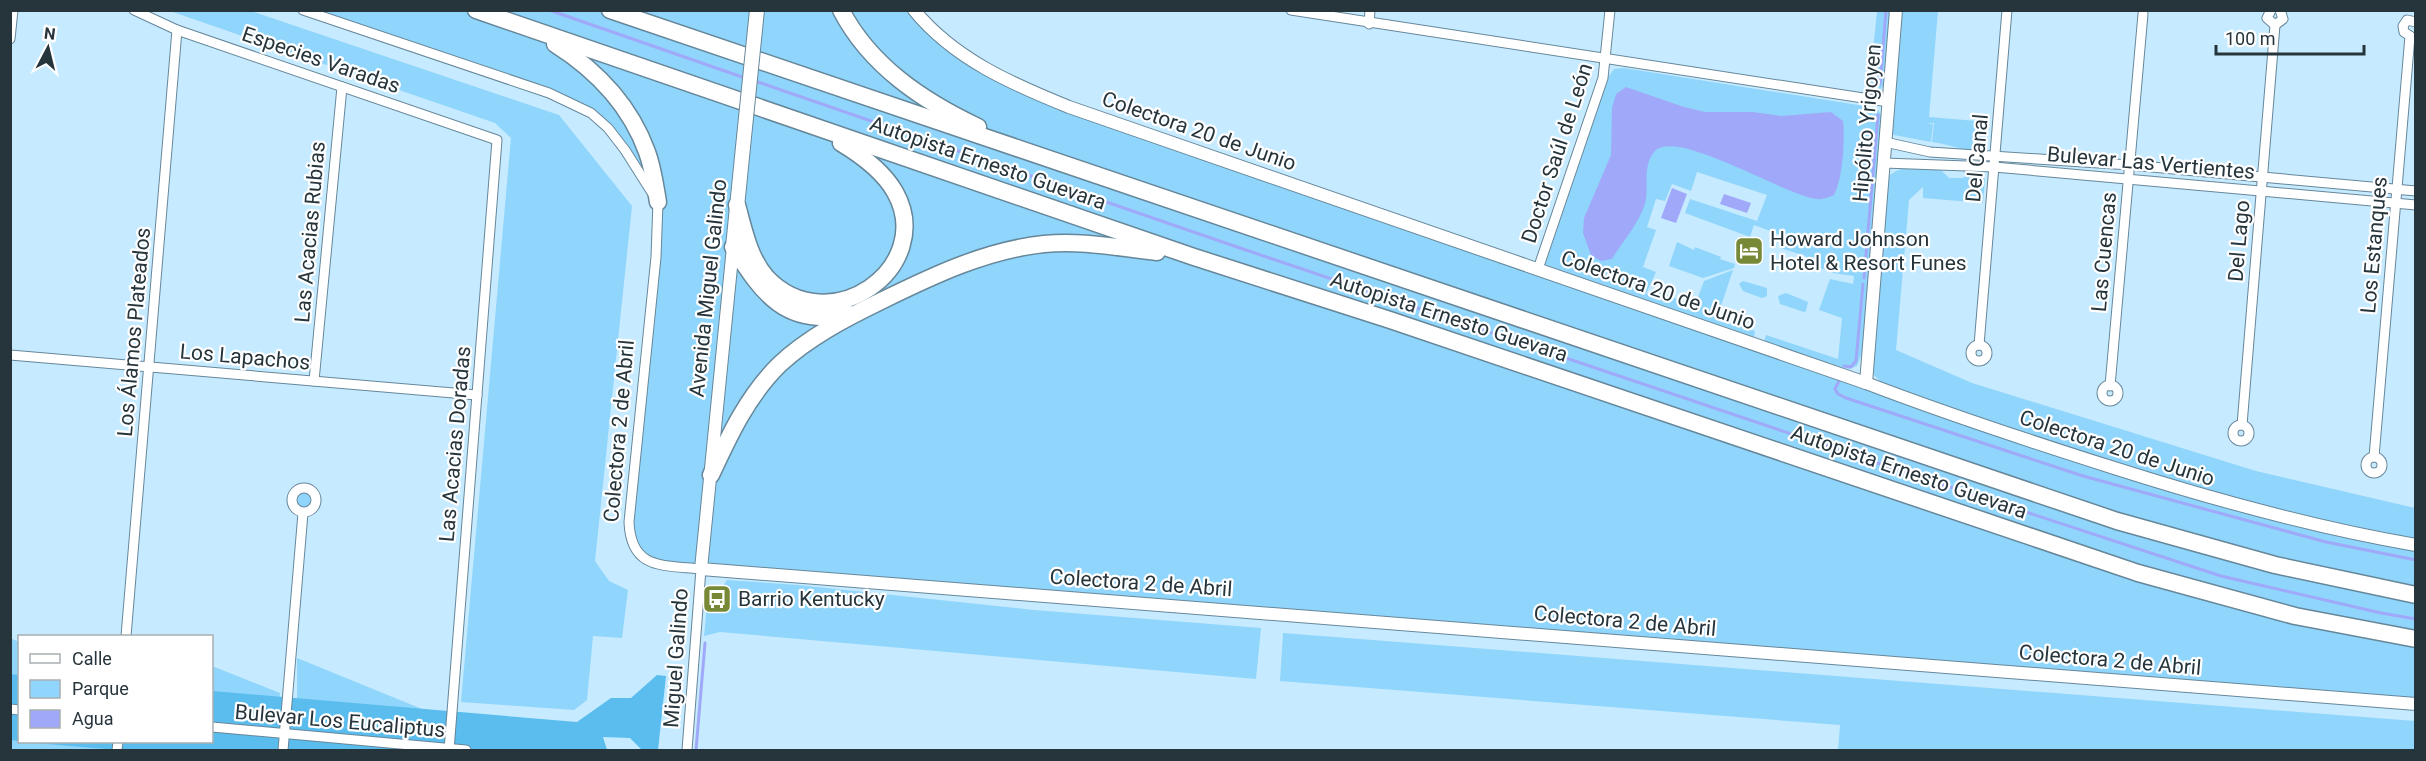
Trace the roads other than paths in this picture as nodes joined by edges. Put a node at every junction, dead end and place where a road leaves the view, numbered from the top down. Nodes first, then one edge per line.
1 (13, 10) edge
2 (134, 10) edge
3 (303, 10) edge
4 (476, 10) edge
5 (610, 10) edge
6 (757, 10) edge
7 (841, 10) edge
8 (914, 10) edge
9 (1291, 10) edge
10 (1370, 10) edge
11 (1610, 10) edge
12 (1896, 10) edge
13 (2007, 10) edge
14 (2271, 10) edge
15 (2280, 10) edge
16 (2143, 12) edge
17 (2415, 22) edge
18 (1369, 24) junction
19 (2275, 25) junction
20 (519, 26) junction
21 (177, 30) junction
22 (2413, 35) edge
23 (10, 39) edge
24 (1606, 59) junction
25 (342, 87) junction
26 (1889, 102) junction
27 (818, 128) junction
28 (497, 140) joint
29 (1885, 142) junction
30 (1995, 156) junction
31 (1044, 159) junction
32 (1884, 163) junction
33 (2130, 165) junction
34 (1994, 167) junction
35 (2262, 177) junction
36 (2128, 179) junction
37 (2397, 189) junction
38 (2261, 191) junction
39 (2415, 191) edge
40 (658, 202) junction
41 (2396, 203) junction
42 (737, 205) junction
43 (2415, 205) edge
44 (733, 247) junction
45 (1194, 257) junction
46 (1538, 269) junction
47 (861, 310) junction
48 (1979, 345) dead end
49 (10, 355) edge
50 (149, 367) junction
51 (314, 381) junction
52 (1866, 383) junction
53 (2110, 386) dead end
54 (477, 395) junction
55 (2242, 425) dead end
56 (2374, 457) dead end
57 (711, 476) junction
58 (303, 513) dead end
59 (2415, 545) edge
60 (701, 569) junction
61 (2415, 596) edge
62 (126, 635) edge
63 (2415, 639) edge
64 (2415, 704) edge
65 (213, 727) edge
66 (284, 734) junction
67 (283, 750) edge
68 (449, 750) edge
69 (466, 750) edge
70 (687, 750) edge

1 - 23 street
2 - 21 street, Especies Varadas
3 - 40 street
4 - 20 highway, Autopista Ernesto Guevara
5 - 31 highway, Autopista Ernesto Guevara
6 - 42 main road, Avenida Miguel Galindo, bridge
7 - 31 highway
8 - 46 main road, Colectora 20 de Junio
9 - 18 street
10 - 18 street
11 - 24 street, Doctor Saúl de León
12 - 26 main road, Hipólito Yrigoyen
13 - 30 street, Del Canal
14 - 19 street, Del Lago
15 - 19 street, Del Lago
16 - 33 street, Las Cuencas
17 - 22 street, Los Estanques
18 - 24 street
19 - 35 street, Del Lago
20 - 27 highway, Autopista Ernesto Guevara
20 - 40 highway
21 - 25 street, Especies Varadas
21 - 50 street, Los Álamos Plateados
22 - 37 street, Los Estanques
24 - 26 street
24 - 46 street, Doctor Saúl de León
25 - 28 street, Especies Varadas
25 - 51 street, Las Acacias Rubias
26 - 29 main road, Hipólito Yrigoyen
27 - 42 highway
27 - 45 highway, Autopista Ernesto Guevara
28 - 54 street, Las Acacias Doradas
29 - 30 street, Bulevar Las Vertientes
29 - 32 main road, Hipólito Yrigoyen
30 - 33 street, Bulevar Las Vertientes
30 - 34 street, Del Canal
31 - 61 highway, Autopista Ernesto Guevara
32 - 34 street, Bulevar Las Vertientes
32 - 52 main road, Hipólito Yrigoyen
33 - 35 street, Bulevar Las Vertientes
33 - 36 street, Las Cuencas
34 - 36 street, Bulevar Las Vertientes
34 - 48 street, Del Canal
35 - 37 street, Bulevar Las Vertientes
35 - 38 street, Del Lago
36 - 38 street, Bulevar Las Vertientes
36 - 53 street, Las Cuencas
37 - 39 street, Bulevar Las Vertientes
37 - 41 street, Los Estanques
38 - 41 street, Bulevar Las Vertientes
38 - 55 street, Del Lago
40 - 60 street, Colectora 2 de Abril
41 - 43 street, Bulevar Las Vertientes
41 - 56 street, Los Estanques
42 - 44 main road, Avenida Miguel Galindo
44 - 47 highway
44 - 57 main road, Avenida Miguel Galindo
45 - 47 highway
45 - 63 highway, Autopista Ernesto Guevara
46 - 52 main road, Colectora 20 de Junio
47 - 57 highway
49 - 50 street, Los Lapachos
50 - 51 street, Los Lapachos
50 - 62 street, Los Álamos Plateados
51 - 54 street, Los Lapachos
52 - 59 main road, Colectora 20 de Junio
54 - 68 street, Las Acacias Doradas
57 - 60 main road, Avenida Miguel Galindo
58 - 66 street
60 - 64 main road, Colectora 2 de Abril
60 - 70 street, Miguel Galindo
65 - 66 street, Bulevar Los Eucaliptus
66 - 67 street
66 - 68 street, Bulevar Los Eucaliptus
68 - 69 street, Bulevar Los Eucaliptus

